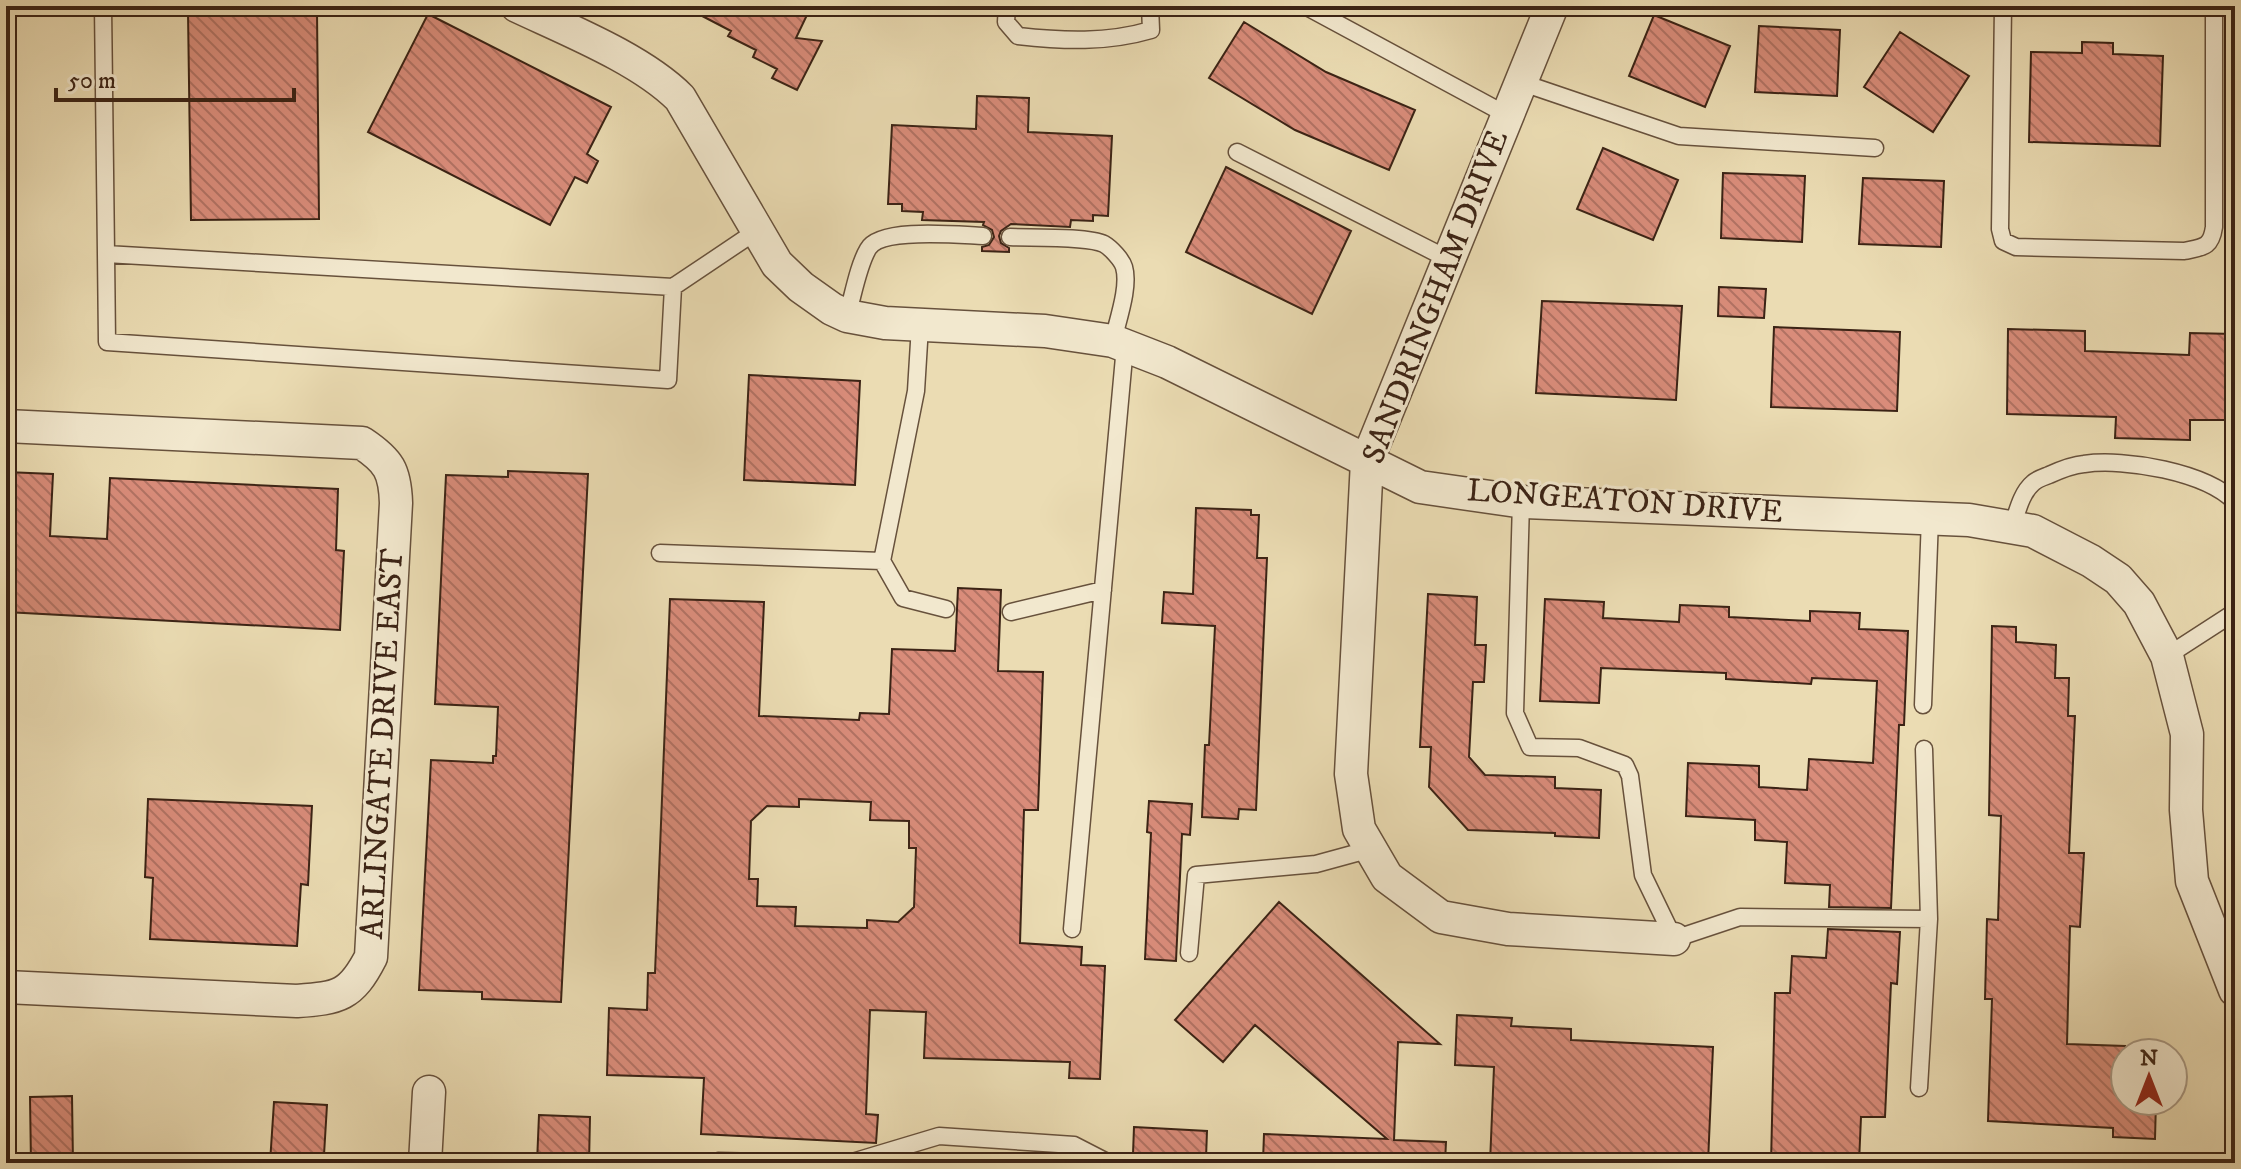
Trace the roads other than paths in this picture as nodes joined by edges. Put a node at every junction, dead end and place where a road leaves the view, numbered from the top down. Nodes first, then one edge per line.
1 (103, 6) edge
2 (1007, 6) edge
3 (1150, 6) edge
4 (1305, 6) edge
5 (1552, 6) edge
6 (2003, 6) edge
7 (2214, 6) edge
8 (535, 10) edge
9 (1520, 82) junction
10 (1507, 115) junction
11 (1875, 148) dead end
12 (1237, 152) dead end
13 (758, 230) junction
14 (983, 236) dead end
15 (1010, 237) dead end
16 (106, 254) junction
17 (1448, 259) junction
18 (673, 287) junction
19 (847, 316) junction
20 (920, 326) junction
21 (1119, 344) junction
22 (6, 426) edge
23 (1367, 461) junction
24 (1521, 502) junction
25 (2235, 502) edge
26 (1930, 518) junction
27 (2012, 527) junction
28 (660, 553) dead end
29 (882, 561) junction
30 (1103, 590) junction
31 (946, 609) dead end
32 (1011, 612) dead end
33 (2235, 612) edge
34 (2167, 656) junction
35 (1923, 705) dead end
36 (1924, 749) dead end
37 (1371, 849) junction
38 (1929, 919) junction
39 (1072, 929) dead end
40 (1674, 939) junction
41 (1189, 953) dead end
42 (6, 987) edge
43 (2235, 990) edge
44 (1919, 1088) dead end
45 (429, 1092) dead end
46 (425, 1163) edge
47 (718, 1163) edge
48 (811, 1163) edge
49 (849, 1163) edge
50 (1109, 1163) edge

1 - 16 lane
2 - 3 lane
4 - 10 lane
5 - 9 street, SANDRINGHAM DRIVE
6 - 7 lane
8 - 13 street
9 - 10 street, SANDRINGHAM DRIVE
9 - 11 lane
10 - 17 street, SANDRINGHAM DRIVE
12 - 17 lane
13 - 18 lane
13 - 19 street
14 - 19 lane
15 - 21 lane
16 - 18 lane
16 - 18 lane
17 - 23 street, SANDRINGHAM DRIVE
19 - 20 street, LONGEATON DRIVE
20 - 21 street, LONGEATON DRIVE
20 - 29 lane
21 - 23 street, LONGEATON DRIVE
21 - 30 lane
22 - 42 street, ARLINGATE DRIVE EAST
23 - 24 street, LONGEATON DRIVE
23 - 37 street, SANDRINGHAM DRIVE
24 - 26 street, LONGEATON DRIVE
24 - 40 lane
25 - 27 lane
26 - 27 street, LONGEATON DRIVE
26 - 35 lane
27 - 34 street, LONGEATON DRIVE
28 - 29 lane
29 - 31 lane
30 - 32 lane
30 - 39 lane
33 - 34 lane
34 - 43 street, LONGEATON DRIVE
36 - 38 lane
37 - 40 street, SANDRINGHAM DRIVE
37 - 41 lane
38 - 40 lane
38 - 44 lane
45 - 46 street
47 - 48 lane
49 - 50 lane

